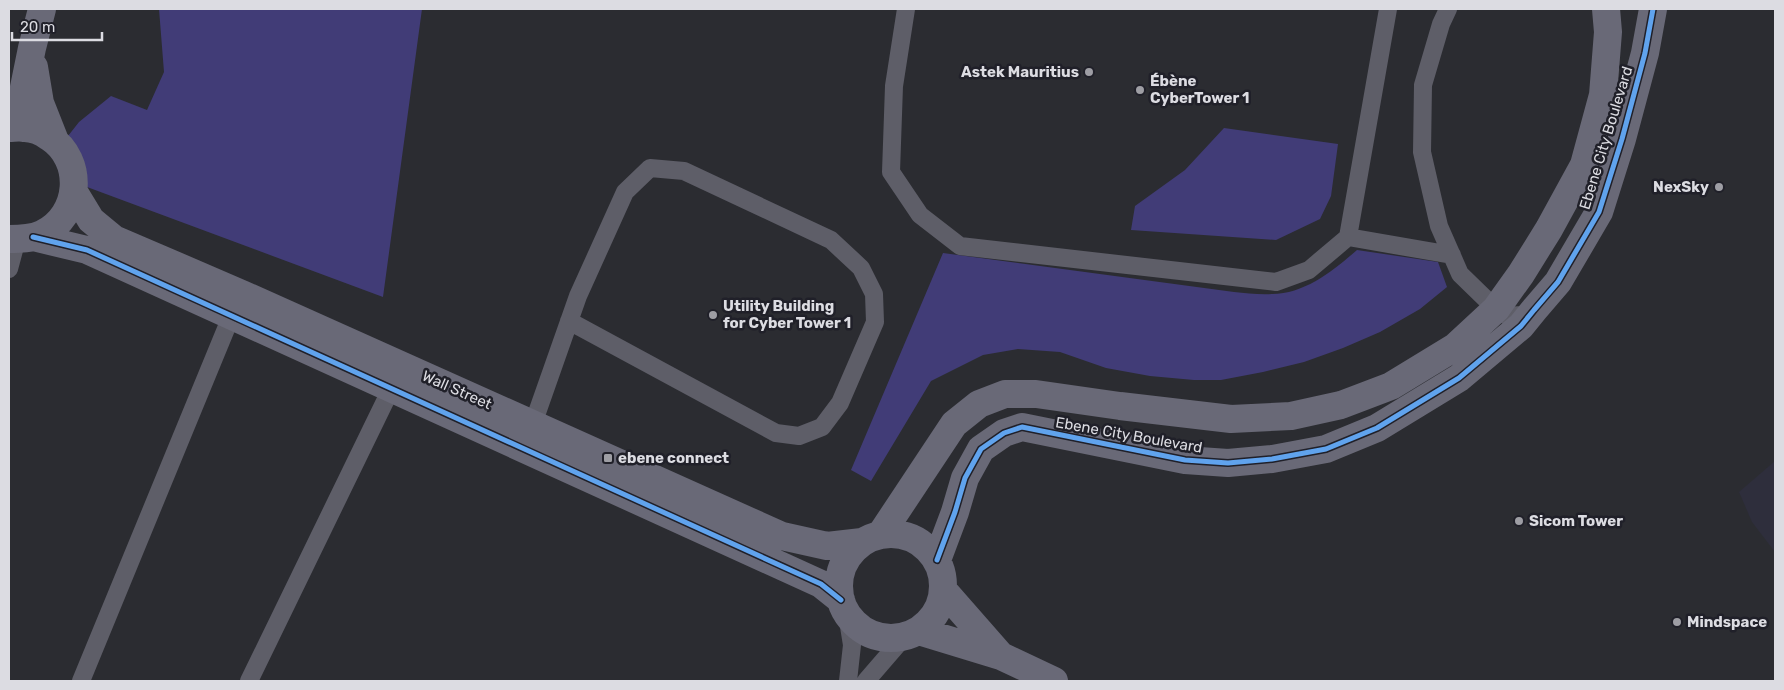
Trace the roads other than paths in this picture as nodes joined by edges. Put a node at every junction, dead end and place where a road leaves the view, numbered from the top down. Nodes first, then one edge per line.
1 (42, 9) edge
2 (906, 9) edge
3 (1388, 9) edge
4 (1448, 9) edge
5 (1606, 9) edge
6 (1653, 9) edge
7 (32, 48) junction
8 (9, 128) edge
9 (56, 141) junction
10 (74, 192) junction
11 (1348, 237) junction
12 (20, 238) edge
13 (1452, 255) junction
14 (9, 269) edge
15 (236, 304) junction
16 (1496, 310) junction
17 (1534, 310) junction
18 (569, 321) junction
19 (391, 388) junction
20 (533, 424) junction
21 (872, 538) junction
22 (937, 560) junction
23 (944, 591) junction
24 (844, 607) junction
25 (911, 634) junction
26 (1001, 656) junction
27 (81, 681) edge
28 (249, 681) edge
29 (848, 681) edge
30 (866, 681) edge
31 (1054, 681) edge

1 - 7 street
2 - 11 lane
3 - 11 lane
4 - 13 lane
5 - 16 street, Ebene City Boulevard
6 - 17 street, Ebene City Boulevard
7 - 8 street
7 - 9 street
8 - 9 street
9 - 10 street
10 - 12 street
10 - 15 street, Wall Street
11 - 13 lane
12 - 14 lane
12 - 15 street
13 - 16 lane
15 - 19 street
15 - 20 street, Wall Street
15 - 27 lane
16 - 17 lane
16 - 21 street, Ebene City Boulevard
17 - 22 street, Ebene City Boulevard
18 - 18 lane
18 - 20 lane
19 - 24 street
19 - 28 lane
20 - 21 street, Wall Street
21 - 22 street
21 - 24 street
22 - 23 street
23 - 25 street
23 - 26 street
24 - 25 street
24 - 29 lane
25 - 26 street
25 - 30 lane
26 - 31 street

